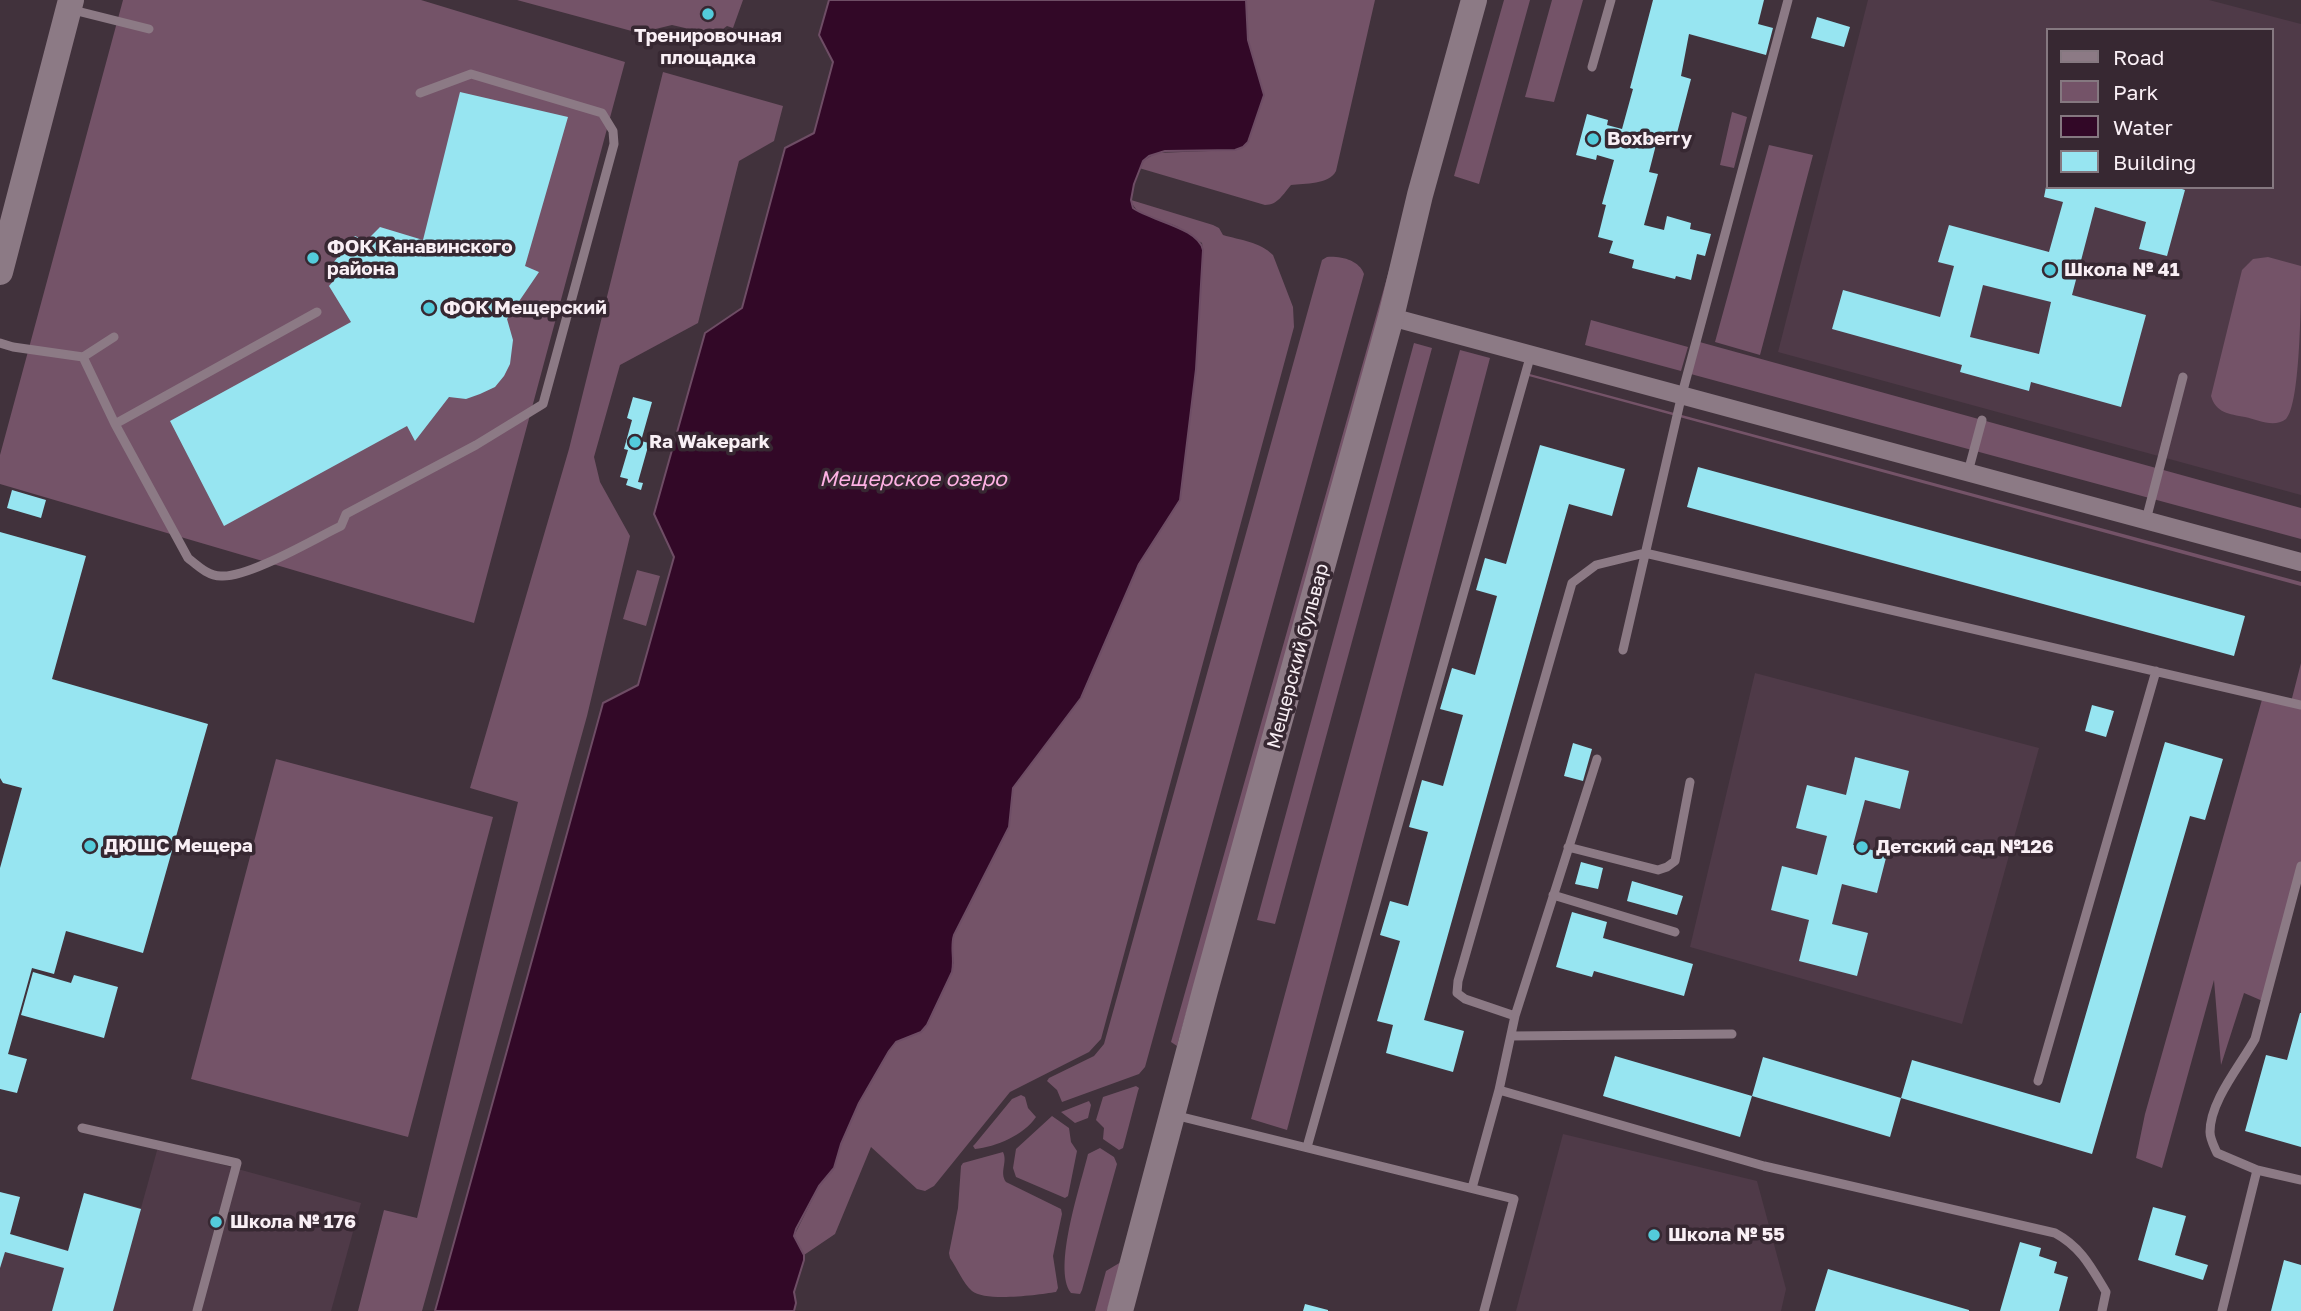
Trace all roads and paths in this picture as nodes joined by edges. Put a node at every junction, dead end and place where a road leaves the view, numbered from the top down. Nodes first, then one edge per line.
1 (1475, 0) edge
2 (1611, 0) edge
3 (1788, 0) edge
4 (70, 4) edge
5 (149, 29) dead end
6 (1592, 67) dead end
7 (420, 93) dead end
8 (0, 272) edge
9 (317, 312) dead end
10 (1391, 317) junction
11 (114, 337) dead end
12 (0, 343) edge
13 (1531, 354) junction
14 (82, 358) junction
15 (2183, 377) dead end
16 (1682, 394) junction
17 (1982, 420) dead end
18 (115, 424) junction
19 (1968, 472) junction
20 (2146, 520) junction
21 (1645, 553) junction
22 (2301, 562) edge
23 (1623, 650) dead end
24 (2156, 671) junction
25 (2301, 705) edge
26 (1597, 759) dead end
27 (1690, 782) dead end
28 (1568, 847) junction
29 (2301, 866) edge
30 (1553, 895) junction
31 (1675, 932) dead end
32 (1515, 1016) junction
33 (1732, 1034) dead end
34 (1511, 1036) junction
35 (2038, 1081) dead end
36 (1499, 1090) junction
37 (1172, 1114) junction
38 (82, 1128) dead end
39 (1307, 1147) junction
40 (2257, 1170) junction
41 (2301, 1180) edge
42 (1472, 1188) junction
43 (197, 1311) edge
44 (1120, 1311) edge
45 (1484, 1311) edge
46 (2102, 1311) edge
47 (2222, 1311) edge

1 - 10 main road, Мещерский бульвар
2 - 6 lane
3 - 16 lane
4 - 5 lane
4 - 8 main road
7 - 18 lane
9 - 18 lane
10 - 13 street
10 - 37 main road, Мещерский бульвар
11 - 14 lane
12 - 14 lane
13 - 16 street
13 - 39 lane
14 - 18 lane
15 - 20 lane
16 - 19 street
16 - 21 lane
17 - 19 lane
19 - 20 street
20 - 22 street
21 - 23 lane
21 - 24 lane
21 - 32 lane
24 - 25 lane
24 - 35 lane
26 - 28 lane
27 - 28 lane
28 - 30 lane
29 - 40 lane
30 - 31 lane
30 - 32 lane
32 - 34 lane
33 - 34 lane
34 - 36 lane
36 - 42 lane
36 - 46 lane
37 - 39 lane
37 - 44 main road, Мещерский бульвар
38 - 43 lane
39 - 42 lane
40 - 41 lane
40 - 47 lane
42 - 45 lane

